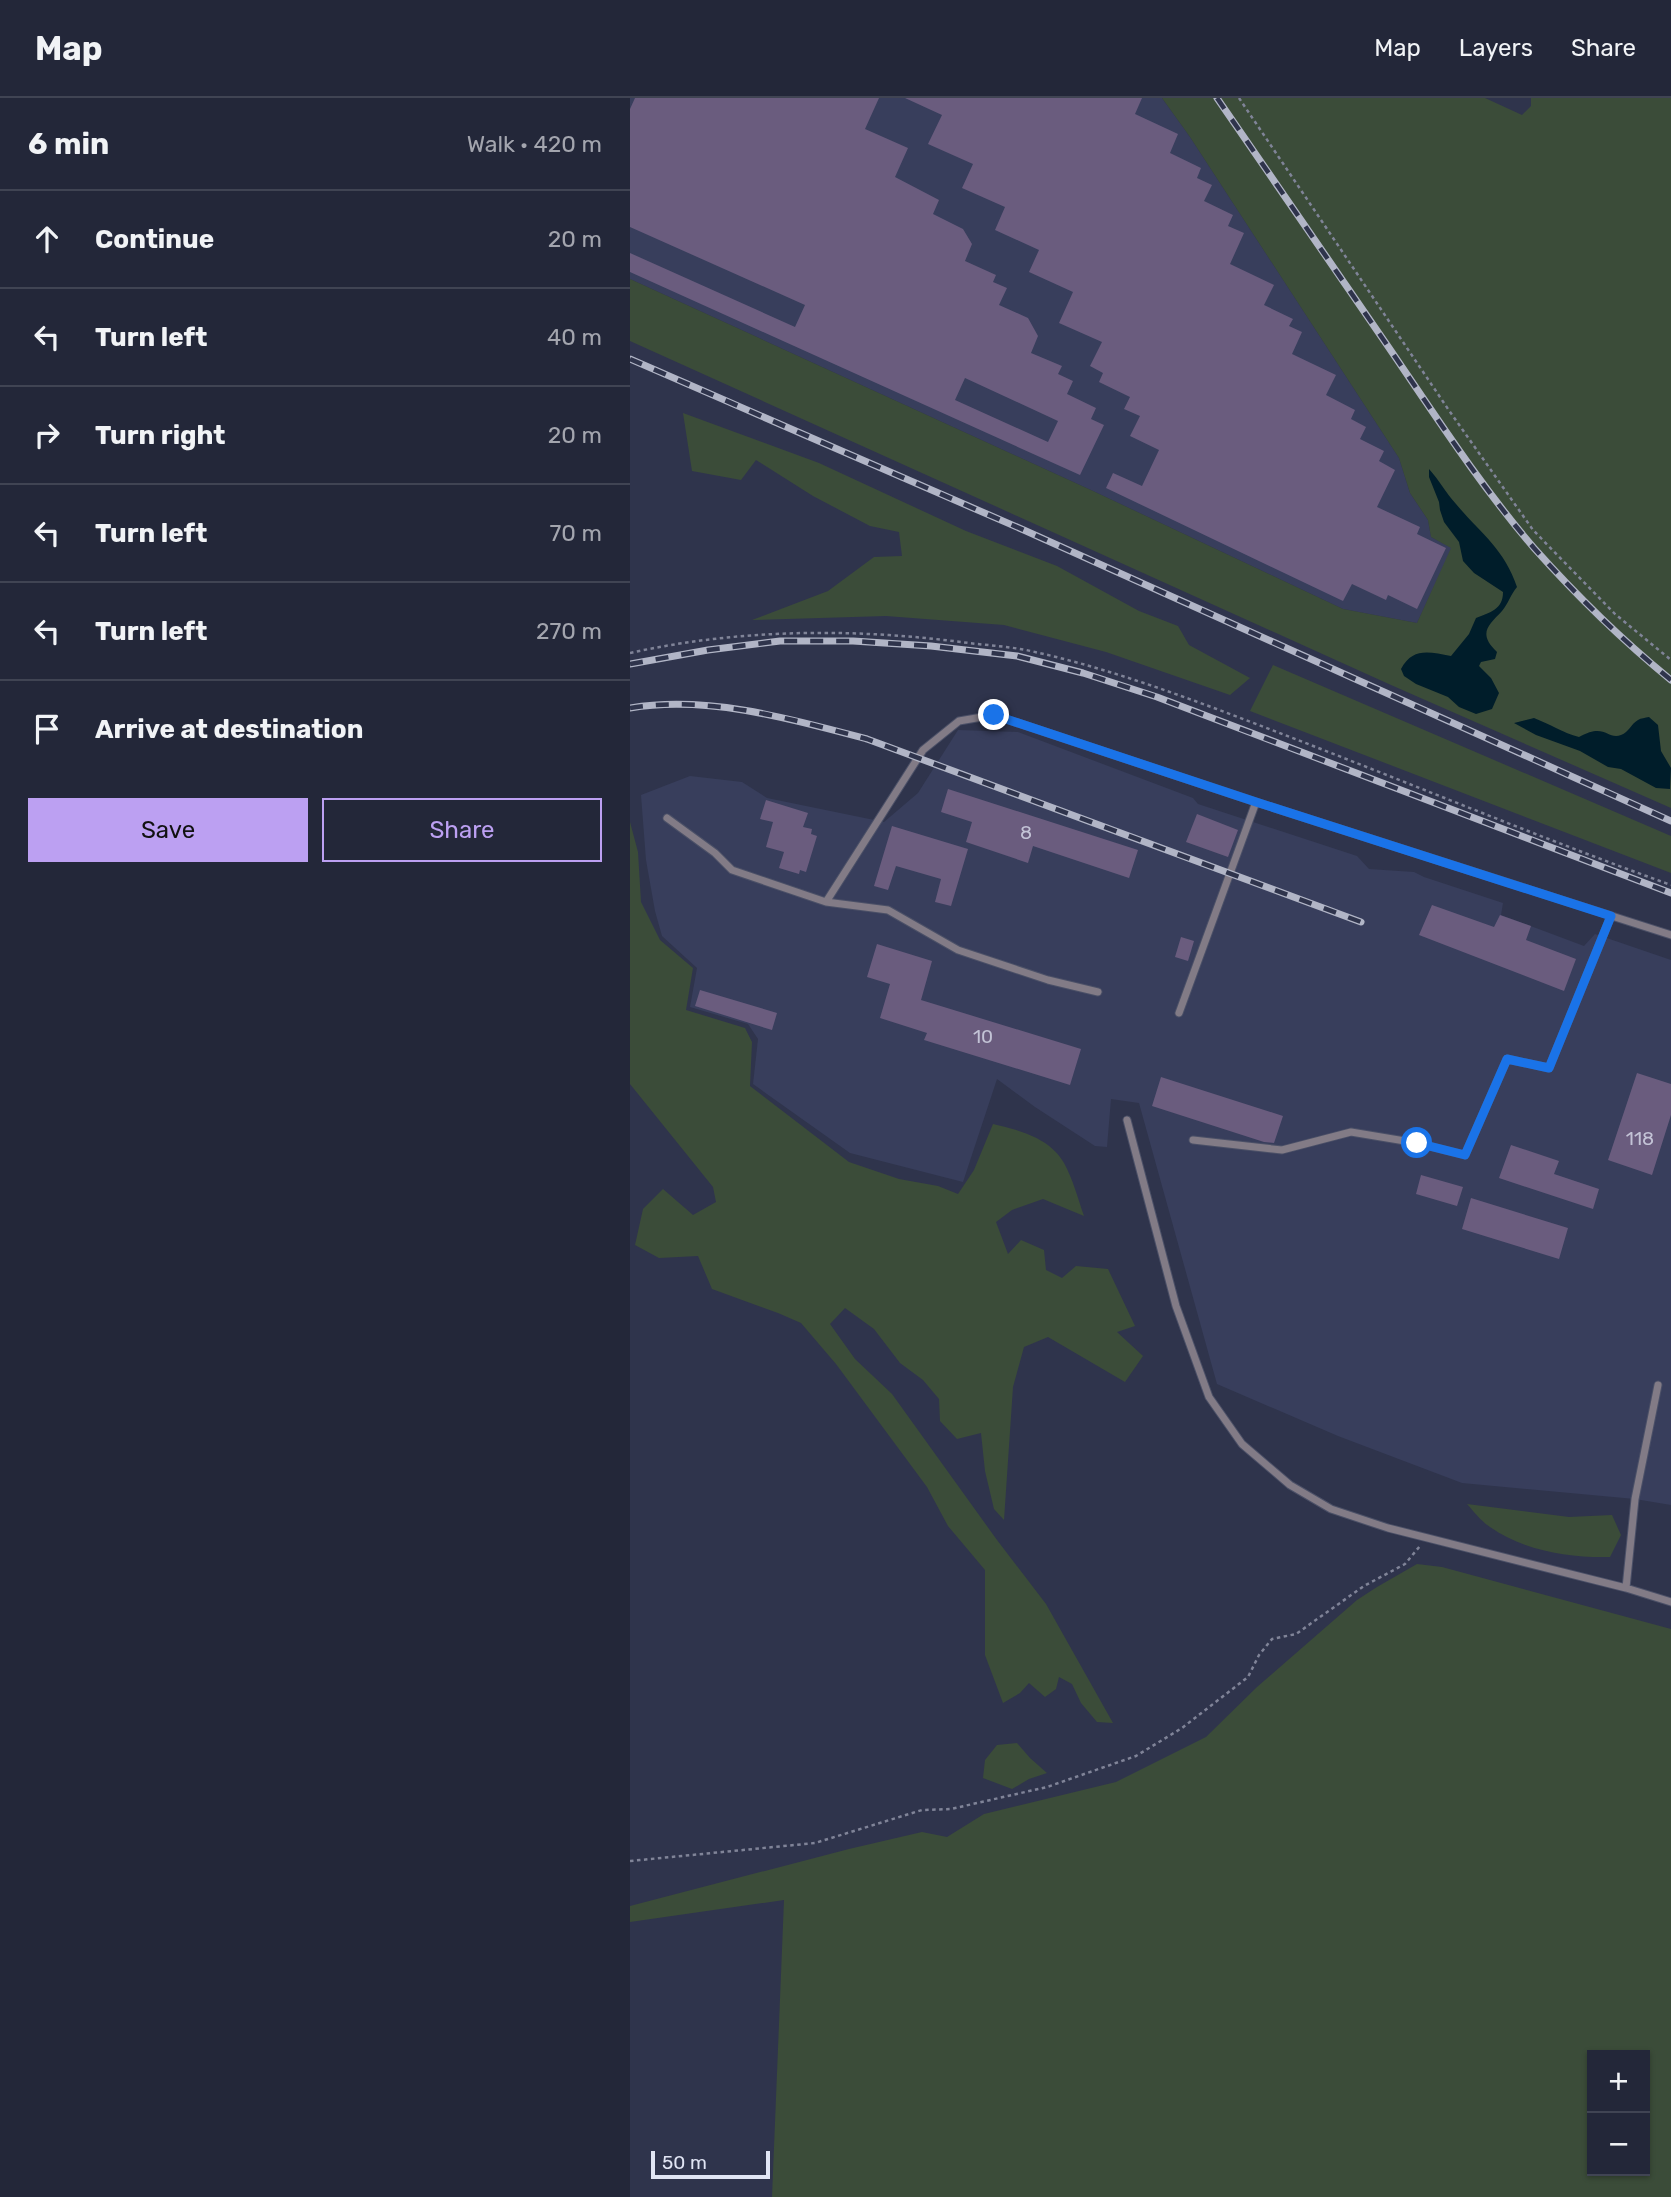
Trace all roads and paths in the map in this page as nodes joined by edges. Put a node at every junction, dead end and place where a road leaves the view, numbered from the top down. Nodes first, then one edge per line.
1 (1239, 98) edge
2 (630, 653) edge
3 (1671, 660) edge
4 (1256, 802) junction
5 (667, 818) dead end
6 (1671, 885) edge
7 (826, 902) junction
8 (1611, 916) junction
9 (1671, 935) edge
10 (1098, 992) dead end
11 (1179, 1013) dead end
12 (1127, 1119) dead end
13 (1193, 1140) dead end
14 (1658, 1385) dead end
15 (1424, 1537) junction
16 (1626, 1588) junction
17 (1671, 1602) edge
18 (630, 1861) edge

1 - 3 path
2 - 6 path
4 - 7 lane
4 - 8 lane
4 - 11 lane
5 - 7 lane
7 - 10 lane
8 - 9 lane
8 - 13 lane
12 - 15 lane
14 - 16 lane
15 - 16 lane
15 - 18 path
16 - 17 lane

